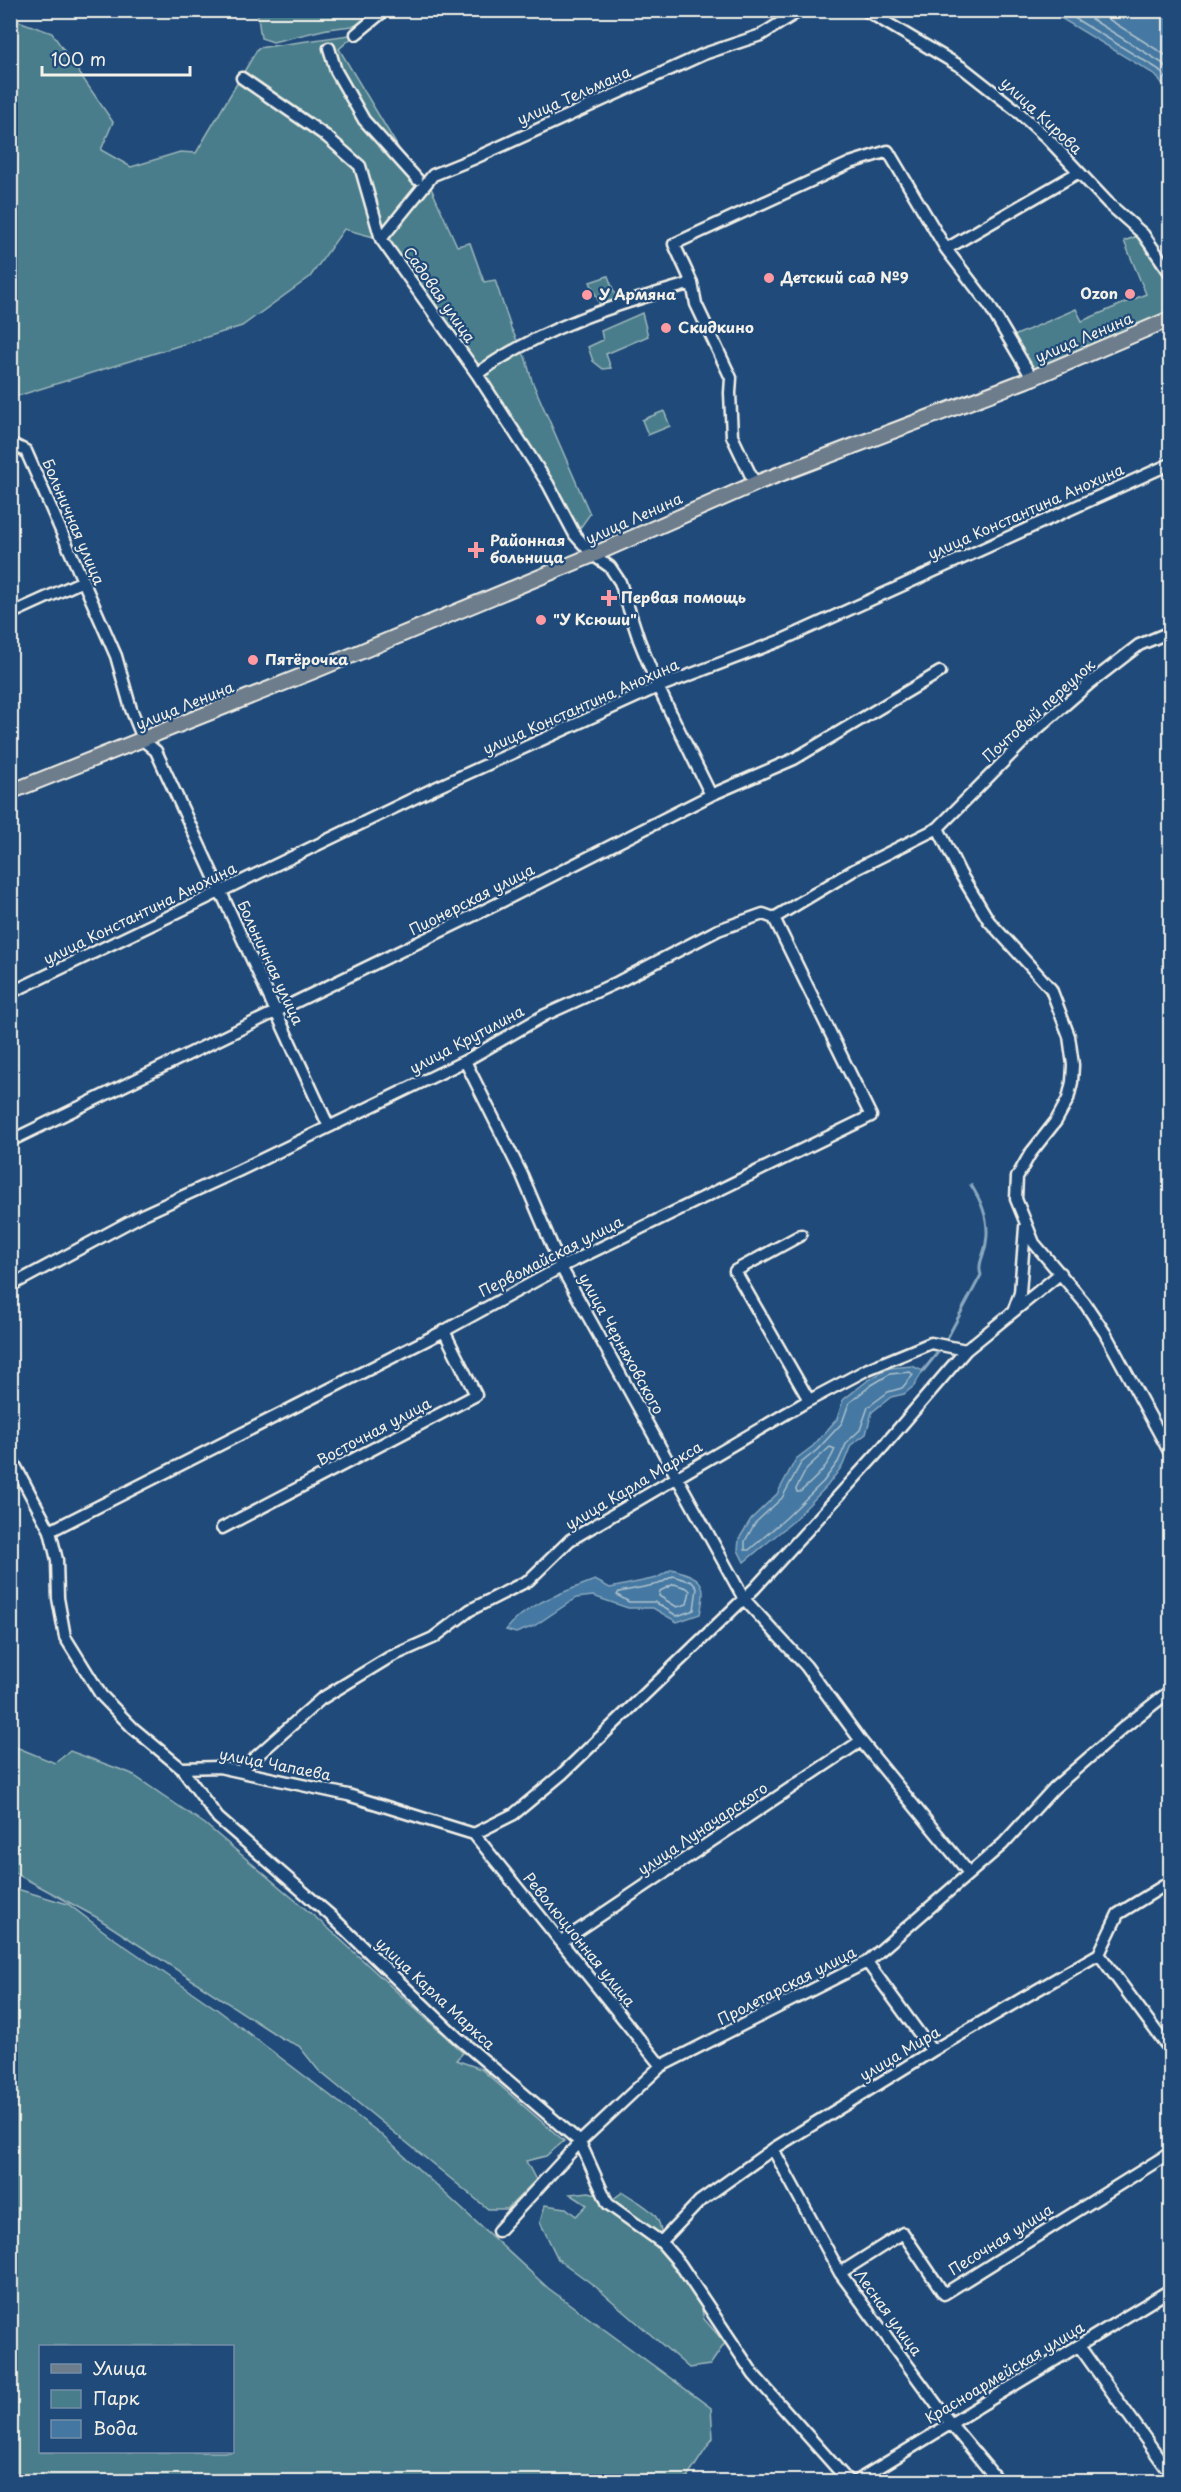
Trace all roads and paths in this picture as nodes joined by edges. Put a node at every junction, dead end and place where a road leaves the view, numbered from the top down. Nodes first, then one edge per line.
1 (385, 10) edge
2 (801, 10) edge
3 (865, 10) edge
4 (356, 34) dead end
5 (328, 48) dead end
6 (242, 78) dead end
7 (1079, 172) junction
8 (417, 179) dead end
9 (381, 239) junction
10 (946, 249) junction
11 (1170, 273) edge
12 (692, 283) junction
13 (1170, 319) edge
14 (477, 374) junction
15 (1032, 378) junction
16 (10, 443) edge
17 (1170, 464) edge
18 (759, 482) junction
19 (593, 555) junction
20 (83, 581) junction
21 (10, 614) edge
22 (1170, 632) edge
23 (940, 672) dead end
24 (658, 687) junction
25 (144, 741) junction
26 (10, 792) edge
27 (711, 795) junction
28 (938, 828) junction
29 (220, 891) junction
30 (774, 918) junction
31 (10, 993) edge
32 (276, 1013) junction
33 (465, 1061) junction
34 (329, 1127) junction
35 (10, 1141) edge
36 (1025, 1221) junction
37 (801, 1235) dead end
38 (561, 1267) junction
39 (1061, 1273) junction
40 (10, 1286) edge
41 (1012, 1314) junction
42 (444, 1331) junction
43 (966, 1350) junction
44 (809, 1400) junction
45 (1170, 1452) edge
46 (10, 1456) edge
47 (678, 1478) junction
48 (222, 1528) dead end
49 (50, 1531) junction
50 (744, 1599) junction
51 (1170, 1691) edge
52 (861, 1741) junction
53 (181, 1768) junction
54 (240, 1771) junction
55 (474, 1834) junction
56 (969, 1873) junction
57 (1170, 1882) edge
58 (561, 1942) junction
59 (1099, 1954) junction
60 (867, 1962) junction
61 (932, 2050) junction
62 (1170, 2050) edge
63 (661, 2066) junction
64 (580, 2142) junction
65 (773, 2149) junction
66 (1170, 2152) edge
67 (498, 2231) dead end
68 (661, 2242) junction
69 (840, 2273) junction
70 (1170, 2290) edge
71 (1079, 2346) junction
72 (950, 2423) junction
73 (1170, 2473) edge
74 (849, 2481) edge
75 (855, 2481) edge
76 (999, 2481) edge

1 - 4 street
2 - 9 street, улица Тельмана
3 - 7 street, улица Кирова
5 - 8 street
6 - 9 street, Садовая улица
7 - 10 street
7 - 11 street, улица Кирова
9 - 14 street, Садовая улица
10 - 12 street
10 - 15 street
12 - 14 street
12 - 18 street
13 - 15 main road, улица Ленина
14 - 19 street, Садовая улица
15 - 18 main road, улица Ленина
16 - 20 street, Больничная улица
17 - 24 street, улица Константина Анохина
18 - 19 main road, улица Ленина
19 - 24 street, Садовая улица
19 - 25 main road, улица Ленина
20 - 21 street
20 - 25 street, Больничная улица
22 - 28 street, Почтовый переулок
23 - 27 street, Пионерская улица
24 - 27 street, Садовая улица
24 - 29 street, улица Константина Анохина
25 - 26 main road, улица Ленина
25 - 29 street, Больничная улица
27 - 32 street, Пионерская улица
28 - 30 street, улица Крутилина
28 - 36 street
29 - 31 street, улица Константина Анохина
29 - 32 street, Больничная улица
30 - 33 street, улица Крутилина
30 - 38 street, Первомайская улица
32 - 34 street, Больничная улица
32 - 35 street, Пионерская улица
33 - 34 street, улица Крутилина
33 - 38 street, улица Черняховского
34 - 40 street, улица Крутилина
36 - 39 street
36 - 41 street
37 - 44 street
38 - 42 street, Первомайская улица
38 - 47 street, улица Черняховского
39 - 41 street
39 - 45 street
41 - 43 street
42 - 48 street, Восточная улица
42 - 49 street, Первомайская улица
43 - 44 street, улица Карла Маркса
43 - 50 street
44 - 47 street, улица Карла Маркса
46 - 49 street
47 - 50 street
47 - 54 street, улица Карла Маркса
49 - 53 street
50 - 52 street
50 - 55 street
51 - 56 street, Пролетарская улица
52 - 56 street
52 - 58 street, улица Луначарского
53 - 54 street, улица Чапаева
53 - 64 street, улица Карла Маркса
54 - 55 street, улица Чапаева
55 - 58 street, Революционная улица
56 - 60 street, Пролетарская улица
57 - 59 street
58 - 63 street, Революционная улица
59 - 61 street, улица Мира
59 - 62 street
60 - 61 street
60 - 63 street, Пролетарская улица
61 - 65 street, улица Мира
63 - 64 street, Пролетарская улица
64 - 67 street, Пролетарская улица
64 - 68 street, улица Карла Маркса
65 - 68 street, улица Мира
65 - 69 street, Лесная улица
66 - 69 street, Песочная улица
68 - 74 street
69 - 72 street, Лесная улица
70 - 71 street, Красноармейская улица
71 - 72 street, Красноармейская улица
71 - 73 street
72 - 75 street, Красноармейская улица
72 - 76 street, Лесная улица

